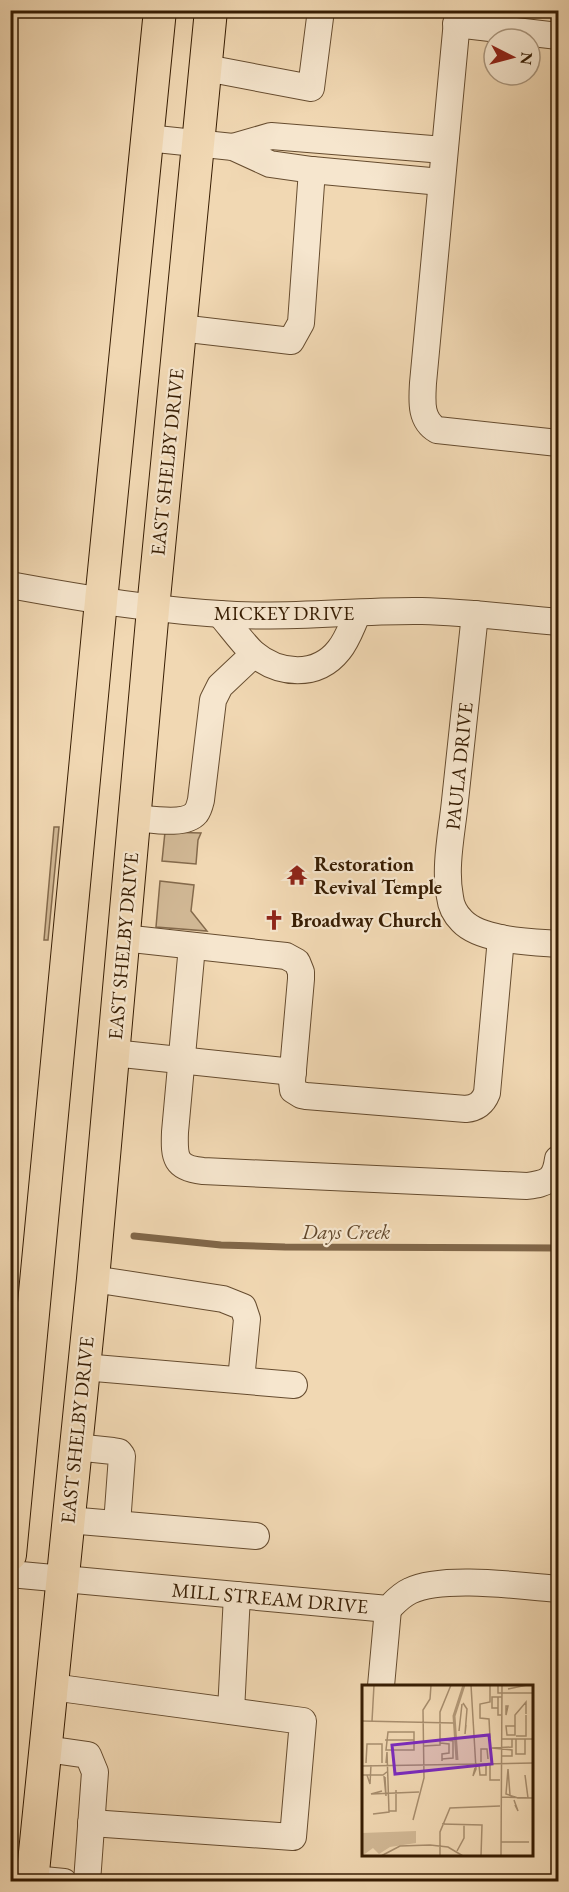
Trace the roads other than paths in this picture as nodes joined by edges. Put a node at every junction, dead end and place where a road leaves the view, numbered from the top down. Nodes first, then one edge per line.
1 (160, 10) edge
2 (211, 10) edge
3 (321, 10) edge
4 (457, 17) edge
5 (558, 36) edge
6 (206, 68) junction
7 (147, 138) junction
8 (334, 140) junction
9 (199, 143) junction
10 (233, 147) junction
11 (444, 150) junction
12 (321, 171) junction
13 (441, 182) junction
14 (180, 328) junction
15 (558, 443) edge
16 (10, 585) edge
17 (100, 601) junction
18 (153, 609) junction
19 (358, 613) junction
20 (220, 614) junction
21 (475, 614) junction
22 (558, 622) edge
23 (254, 654) junction
24 (135, 818) junction
25 (123, 938) junction
26 (501, 938) junction
27 (558, 944) edge
28 (192, 946) junction
29 (113, 1053) junction
30 (181, 1060) junction
31 (293, 1072) junction
32 (558, 1159) edge
33 (93, 1279) junction
34 (83, 1367) junction
35 (241, 1380) junction
36 (294, 1385) dead end
37 (75, 1447) junction
38 (68, 1520) junction
39 (117, 1524) junction
40 (256, 1536) dead end
41 (10, 1555) edge
42 (10, 1574) edge
43 (63, 1579) junction
44 (558, 1588) edge
45 (237, 1595) junction
46 (388, 1609) junction
47 (381, 1685) edge
48 (52, 1687) junction
49 (231, 1711) junction
50 (46, 1749) junction
51 (91, 1823) junction
52 (32, 1880) edge
53 (64, 1881) edge
54 (87, 1881) edge

1 - 7 main road
2 - 6 main road, EAST SHELBY DRIVE
3 - 6 street
4 - 5 street
4 - 11 street
6 - 9 main road, EAST SHELBY DRIVE
7 - 9 street
7 - 17 main road
8 - 10 street
8 - 11 street
8 - 12 street
9 - 10 street
9 - 14 main road, EAST SHELBY DRIVE
10 - 12 street
11 - 13 street
12 - 13 street
12 - 14 street
13 - 15 street
14 - 18 main road, EAST SHELBY DRIVE
16 - 17 street, MICKEY DRIVE
17 - 18 street, MICKEY DRIVE
17 - 41 main road
18 - 20 street, MICKEY DRIVE
18 - 24 main road, EAST SHELBY DRIVE
19 - 20 street, MICKEY DRIVE
19 - 21 street, MICKEY DRIVE
19 - 23 street
20 - 23 street
21 - 22 street, MICKEY DRIVE
21 - 26 street, PAULA DRIVE
23 - 24 street
24 - 25 main road, EAST SHELBY DRIVE
25 - 28 street
25 - 29 main road, EAST SHELBY DRIVE
26 - 27 street, PAULA DRIVE
26 - 31 street
28 - 30 street
28 - 31 street
29 - 30 street
29 - 33 main road, EAST SHELBY DRIVE
30 - 31 street
30 - 32 street
33 - 34 main road, EAST SHELBY DRIVE
33 - 35 street
34 - 35 street
34 - 37 main road, EAST SHELBY DRIVE
35 - 36 street
37 - 38 main road, EAST SHELBY DRIVE
37 - 39 street
38 - 39 street
38 - 43 main road, EAST SHELBY DRIVE
39 - 40 street
42 - 43 street, MILL STREAM DRIVE
43 - 45 street, MILL STREAM DRIVE
43 - 48 main road, EAST SHELBY DRIVE
44 - 46 street, MILL STREAM DRIVE
45 - 46 street, MILL STREAM DRIVE
45 - 49 street
46 - 47 street
48 - 49 street
48 - 50 main road, EAST SHELBY DRIVE
49 - 51 street
50 - 51 street
50 - 52 main road, EAST SHELBY DRIVE
51 - 54 street
52 - 53 street

